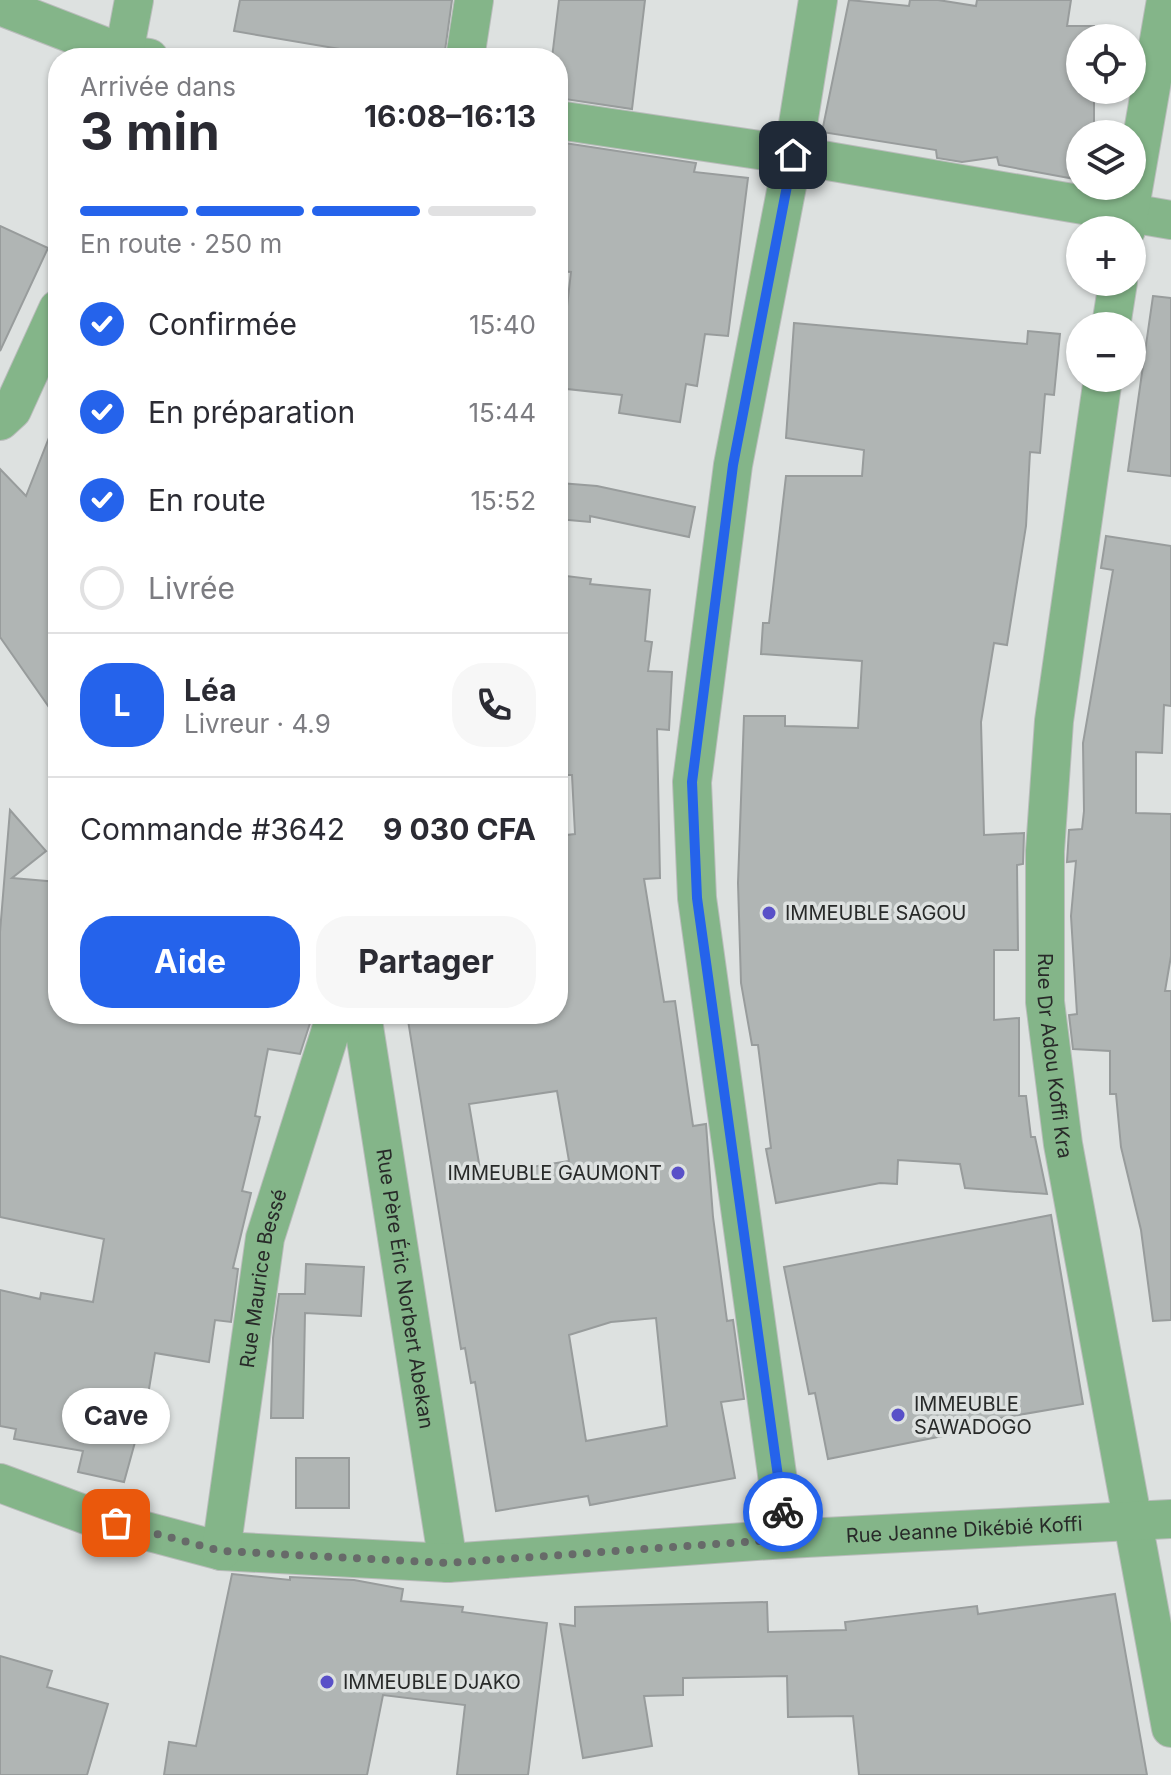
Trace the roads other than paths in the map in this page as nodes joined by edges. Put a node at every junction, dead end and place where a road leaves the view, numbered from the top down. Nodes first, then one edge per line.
1 (134, 0) edge
2 (474, 0) edge
3 (818, 0) edge
4 (1166, 0) edge
5 (0, 6) edge
6 (109, 48) edge
7 (132, 48) edge
8 (467, 48) edge
9 (568, 121) edge
10 (793, 155) junction
11 (1102, 216) edge
12 (1128, 216) edge
13 (1171, 220) edge
14 (1146, 221) edge
15 (48, 331) edge
16 (1101, 392) edge
17 (0, 421) edge
18 (333, 1024) edge
19 (364, 1024) edge
20 (0, 1483) edge
21 (1171, 1519) edge
22 (1134, 1522) junction
23 (786, 1539) junction
24 (221, 1551) junction
25 (448, 1563) junction
26 (1171, 1728) edge

1 - 7 street
2 - 8 street
3 - 10 street
4 - 12 street
5 - 6 street
9 - 10 street
10 - 11 street
10 - 23 street
13 - 14 street
15 - 17 street
16 - 22 street, Rue Dr Adou Koffi Kra
18 - 24 street, Rue Maurice Bessé
19 - 25 street, Rue Père Éric Norbert Abekan
20 - 24 street, Rue Jeanne Dikébié Koffi
21 - 22 street, Rue Jeanne Dikébié Koffi
22 - 23 street, Rue Jeanne Dikébié Koffi
22 - 26 street, Rue Dr Adou Koffi Kra
23 - 25 street, Rue Jeanne Dikébié Koffi
24 - 25 street, Rue Jeanne Dikébié Koffi

